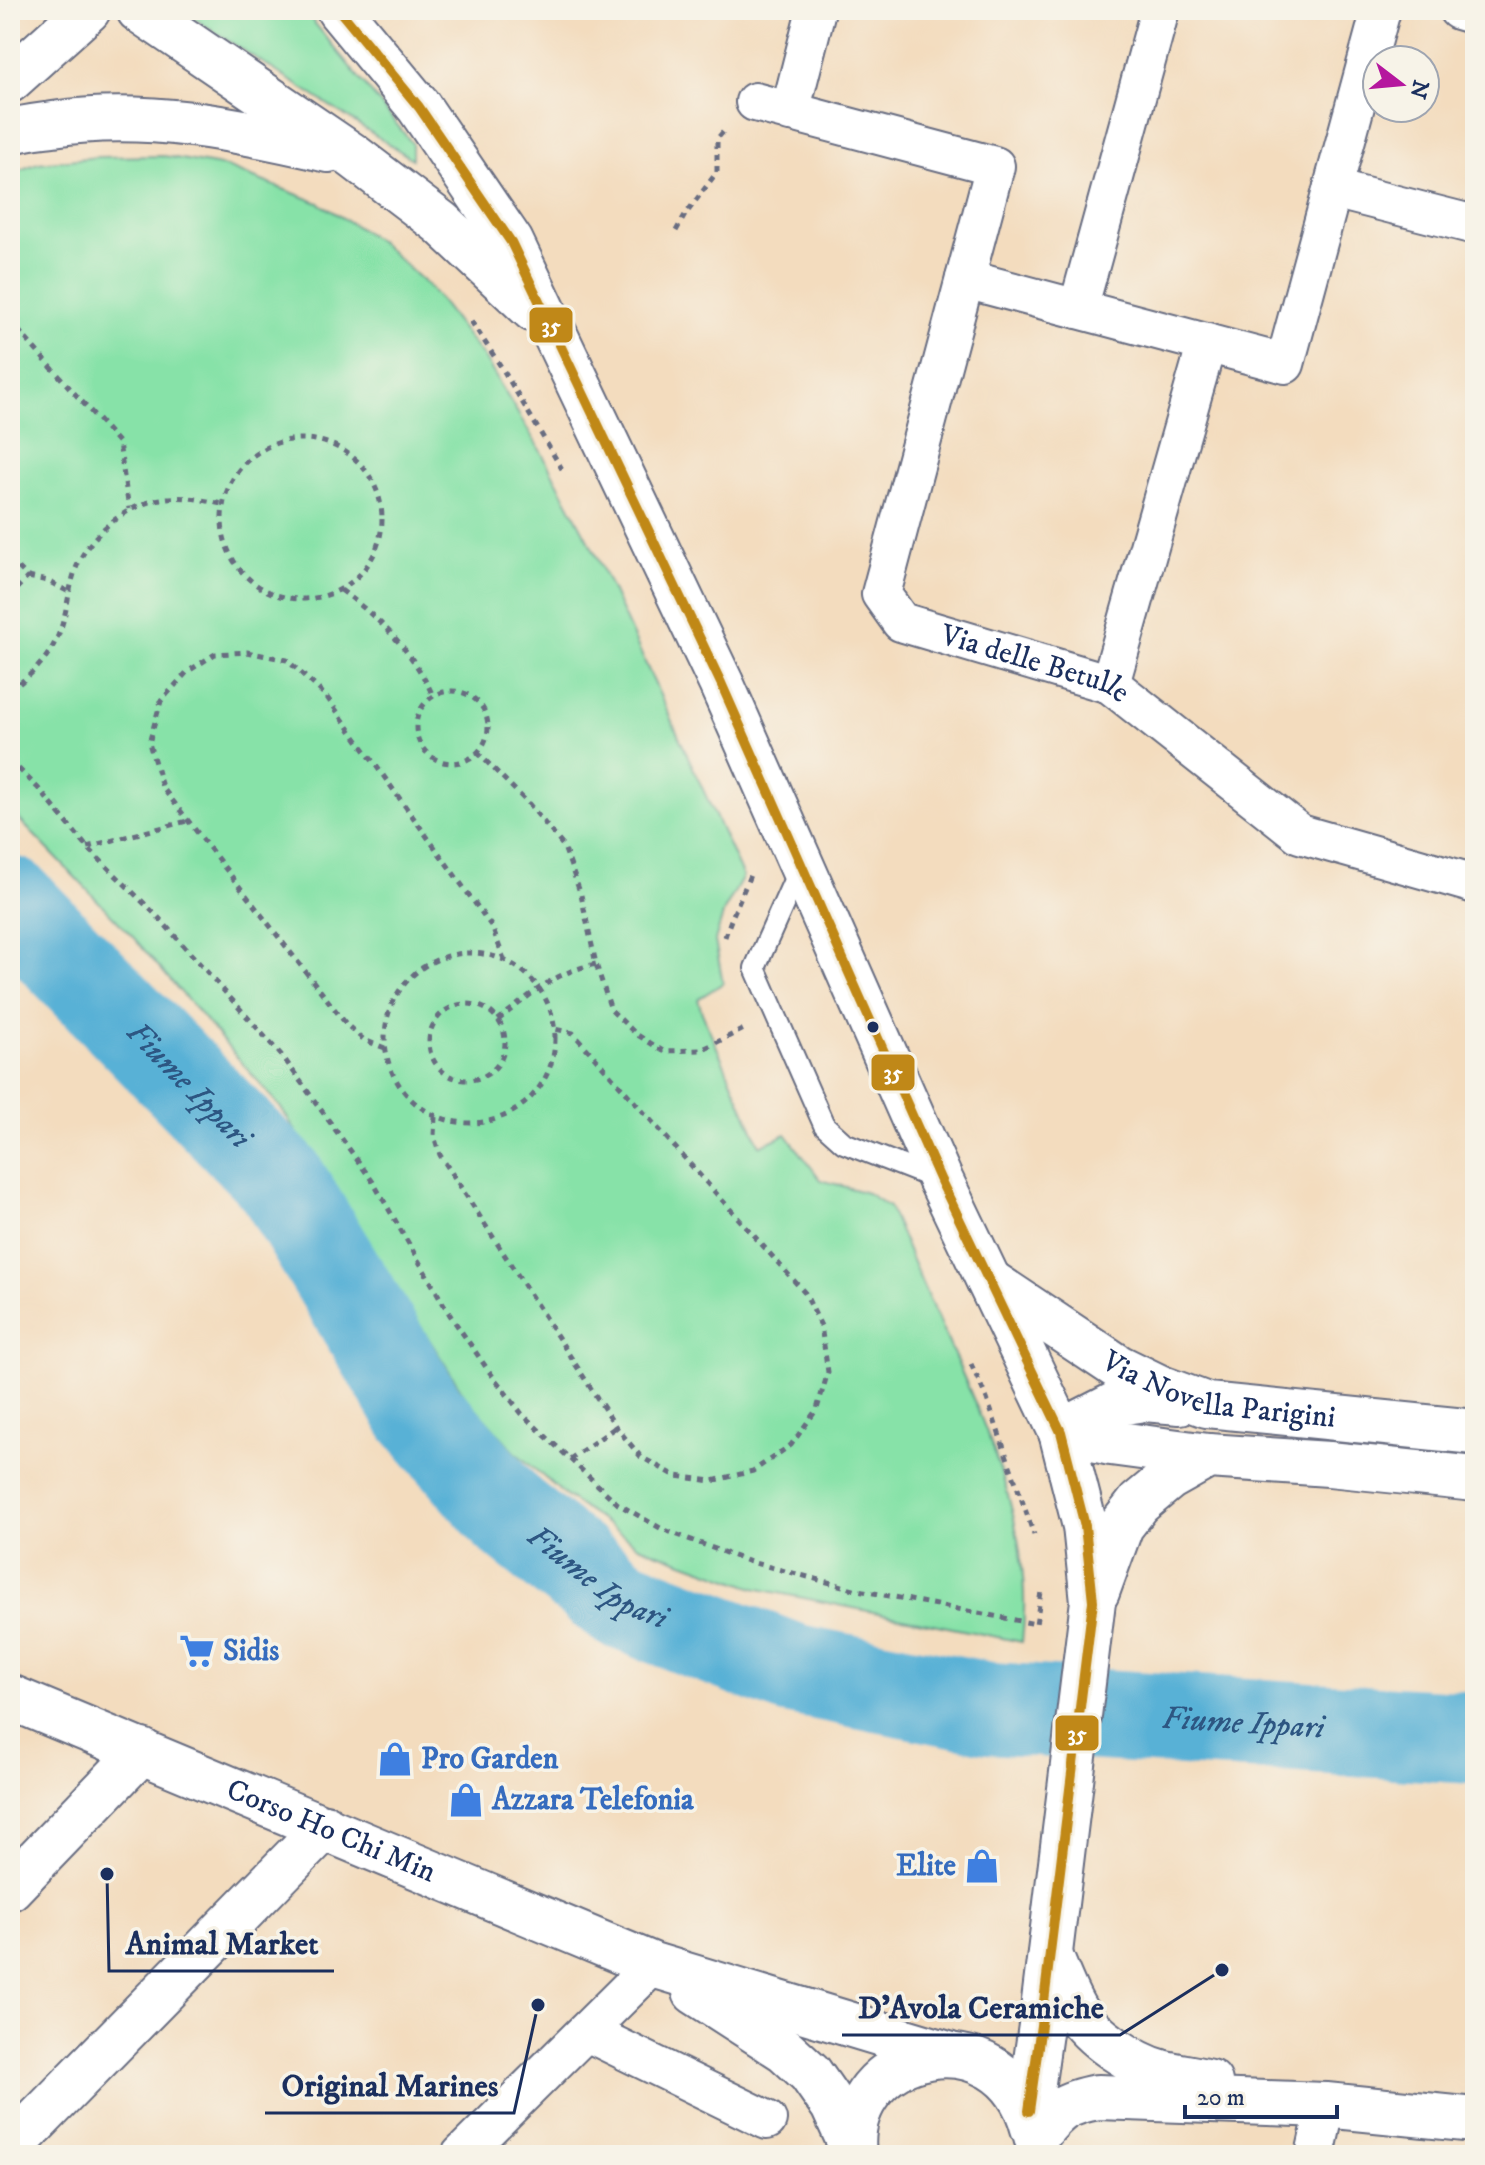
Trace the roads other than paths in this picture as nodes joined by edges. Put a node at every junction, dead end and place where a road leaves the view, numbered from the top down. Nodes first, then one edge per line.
1 (88, 10) edge
2 (139, 10) edge
3 (339, 10) edge
4 (816, 10) edge
5 (1160, 10) edge
6 (1381, 10) edge
7 (1458, 10) edge
8 (1475, 15) edge
9 (10, 80) edge
10 (10, 132) edge
11 (353, 156) junction
12 (1333, 189) junction
13 (1475, 225) edge
14 (965, 279) junction
15 (1078, 309) junction
16 (553, 328) junction
17 (1207, 343) junction
18 (1110, 684) junction
19 (802, 863) junction
20 (1475, 884) edge
21 (941, 1181) junction
22 (987, 1281) junction
23 (1207, 1405) junction
24 (1061, 1432) junction
25 (1475, 1432) edge
26 (1208, 1456) junction
27 (1475, 1479) edge
28 (1093, 1601) junction
29 (10, 1697) edge
30 (142, 1751) junction
31 (325, 1827) junction
32 (10, 1888) edge
33 (1050, 1955) junction
34 (653, 1965) junction
35 (1042, 2018) junction
36 (587, 2032) junction
37 (1158, 2071) junction
38 (1007, 2093) edge
39 (1326, 2105) junction
40 (767, 2120) dead end
41 (1475, 2120) edge
42 (10, 2148) edge
43 (853, 2152) edge
44 (461, 2155) edge
45 (1315, 2155) edge

1 - 9 main road
2 - 11 main road
3 - 16 main road
4 - 14 street, Via delle Betulle
5 - 15 street
6 - 12 street
7 - 8 street
10 - 11 main road
11 - 16 main road
12 - 13 street
12 - 17 street
14 - 15 street
14 - 18 street, Via delle Betulle
15 - 17 street
16 - 19 main road
17 - 18 street
18 - 20 street, Via delle Betulle
19 - 21 main road
19 - 21 lane
21 - 22 main road
22 - 23 main road, Via Novella Parigini
22 - 24 main road
23 - 24 main road
23 - 25 main road, Via Novella Parigini
24 - 26 main road, Via Novella Parigini
24 - 28 main road
26 - 27 main road, Via Novella Parigini
26 - 28 main road
28 - 33 main road
29 - 30 main road, Corso Ho Chi Min
30 - 31 main road, Corso Ho Chi Min
30 - 32 main road
31 - 34 main road, Corso Ho Chi Min
31 - 42 main road
33 - 35 main road
33 - 37 main road
34 - 36 street
34 - 38 main road
34 - 43 main road
35 - 38 main road
35 - 38 main road
36 - 40 street
36 - 44 street
37 - 38 main road
37 - 39 main road
38 - 39 main road
38 - 43 main road
39 - 41 main road
39 - 45 street

